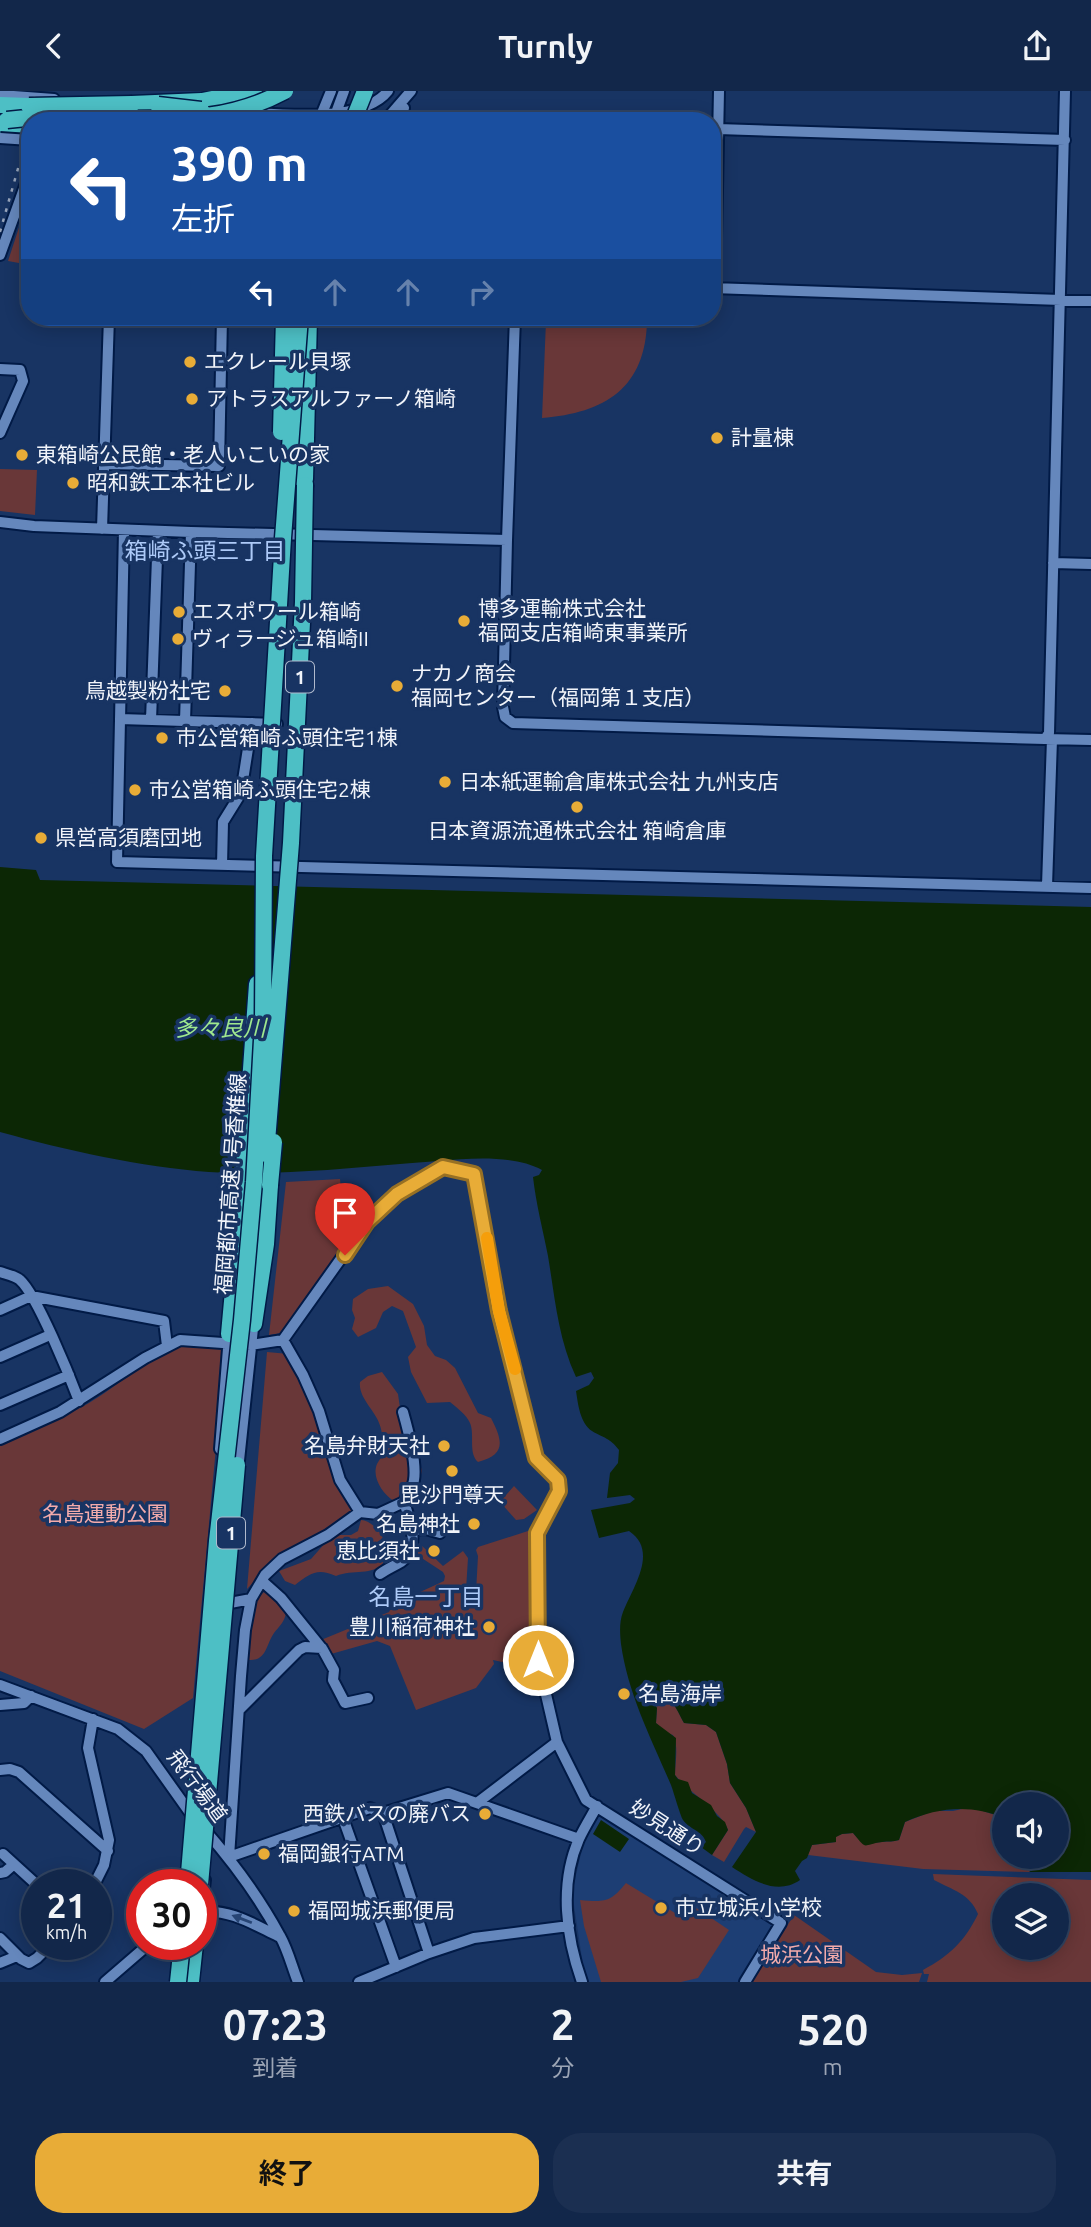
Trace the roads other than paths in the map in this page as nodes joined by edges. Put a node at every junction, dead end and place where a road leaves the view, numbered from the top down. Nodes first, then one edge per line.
1 (256, 91) edge
2 (285, 91) edge
3 (331, 91) edge
4 (344, 91) edge
5 (364, 91) edge
6 (388, 91) edge
7 (411, 91) edge
8 (719, 91) edge
9 (1065, 91) edge
10 (0, 95) edge
11 (132, 104) junction
12 (400, 105) junction
13 (154, 110) junction
14 (167, 110) junction
15 (45, 112) edge
16 (103, 112) edge
17 (211, 112) edge
18 (214, 112) edge
19 (229, 112) edge
20 (322, 112) edge
21 (344, 112) edge
22 (349, 112) edge
23 (357, 112) edge
24 (392, 112) edge
25 (401, 112) edge
26 (718, 112) edge
27 (21, 114) edge
28 (21, 115) edge
29 (1, 116) edge
30 (21, 116) edge
31 (21, 118) edge
32 (21, 120) edge
33 (21, 126) edge
34 (721, 129) edge
35 (0, 138) edge
36 (21, 139) edge
37 (1065, 139) junction
38 (21, 196) edge
39 (0, 255) edge
40 (721, 288) edge
41 (1060, 300) junction
42 (1091, 300) edge
43 (109, 326) edge
44 (222, 326) edge
45 (284, 326) edge
46 (295, 326) edge
47 (296, 326) edge
48 (296, 326) edge
49 (311, 326) edge
50 (311, 326) edge
51 (514, 326) edge
52 (0, 369) edge
53 (0, 433) edge
54 (106, 464) junction
55 (305, 485) junction
56 (0, 522) edge
57 (102, 529) junction
58 (124, 530) junction
59 (158, 531) junction
60 (191, 532) junction
61 (286, 534) junction
62 (301, 534) junction
63 (507, 540) junction
64 (1053, 563) junction
65 (1091, 564) edge
66 (279, 599) junction
67 (120, 719) junction
68 (151, 720) junction
69 (185, 721) junction
70 (252, 723) junction
71 (277, 724) junction
72 (1048, 739) junction
73 (1091, 740) edge
74 (287, 850) junction
75 (222, 865) junction
76 (263, 875) junction
77 (1047, 886) junction
78 (1091, 888) edge
79 (256, 1183) junction
80 (0, 1272) edge
81 (31, 1296) junction
82 (0, 1310) edge
83 (254, 1324) joint
84 (50, 1335) junction
85 (229, 1338) junction
86 (283, 1340) junction
87 (251, 1345) junction
88 (167, 1346) junction
89 (0, 1357) edge
90 (69, 1375) junction
91 (79, 1401) junction
92 (0, 1405) edge
93 (403, 1412) dead end
94 (0, 1439) edge
95 (404, 1502) junction
96 (360, 1512) junction
97 (412, 1530) junction
98 (440, 1532) dead end
99 (380, 1574) dead end
100 (262, 1581) junction
101 (251, 1599) junction
102 (207, 1602) junction
103 (230, 1603) junction
104 (321, 1648) junction
105 (0, 1685) edge
106 (31, 1696) junction
107 (368, 1698) dead end
108 (0, 1705) edge
109 (240, 1709) junction
110 (93, 1719) junction
111 (557, 1742) junction
112 (0, 1770) edge
113 (477, 1803) junction
114 (597, 1806) junction
115 (383, 1813) junction
116 (192, 1816) junction
117 (342, 1818) junction
118 (210, 1836) junction
119 (579, 1839) junction
120 (108, 1851) junction
121 (3, 1854) dead end
122 (229, 1857) junction
123 (13, 1865) junction
124 (102, 1869) edge
125 (188, 1869) edge
126 (188, 1869) edge
127 (201, 1869) edge
128 (206, 1869) edge
129 (21, 1872) edge
130 (0, 1873) edge
131 (217, 1911) edge
132 (569, 1926) junction
133 (281, 1937) junction
134 (0, 1938) edge
135 (429, 1953) junction
136 (18, 1956) junction
137 (21, 1958) edge
138 (130, 1960) edge
139 (181, 1960) edge
140 (194, 1960) edge
141 (0, 1963) edge
142 (396, 1967) junction
143 (378, 1978) edge
144 (105, 1982) edge
145 (178, 1982) edge
146 (191, 1982) edge
147 (298, 1982) edge
148 (359, 1982) edge
149 (582, 1982) edge
150 (744, 1982) edge

1 - 11 highway, bridge
1 - 14 street
2 - 19 highway, bridge
3 - 20 street
4 - 21 street
5 - 22 highway, bridge
6 - 23 street
7 - 12 street
8 - 26 street
9 - 37 street
10 - 13 street
11 - 15 highway, bridge
11 - 18 highway, bridge
12 - 24 street
12 - 25 street
13 - 14 street
13 - 16 street
14 - 17 street
27 - 29 highway, bridge
28 - 29 street
29 - 30 highway, bridge
29 - 31 street
29 - 32 highway, bridge
29 - 33 highway
34 - 37 street
35 - 36 street, bridge
37 - 41 street
38 - 39 street
40 - 41 street
41 - 42 street
41 - 64 street
43 - 54 street
44 - 54 street
45 - 66 highway, bridge
46 - 66 highway, 福岡都市高速1号香椎線 / 1, bridge
47 - 55 highway, bridge
48 - 61 street
49 - 55 highway, 福岡都市高速1号香椎線 / 1
50 - 62 street
51 - 63 street
52 - 53 street
54 - 57 street
55 - 74 highway, 福岡都市高速1号香椎線 / 1, bridge
56 - 57 street
57 - 58 street
58 - 59 street
58 - 67 street
59 - 60 street
59 - 68 street
60 - 61 street
60 - 69 street
61 - 62 street
61 - 71 street
62 - 63 street
62 - 74 street
63 - 72 street
64 - 65 street
64 - 72 street
66 - 76 highway, 福岡都市高速1号香椎線 / 1, bridge
67 - 68 street
67 - 75 street
68 - 69 street
69 - 70 street
70 - 71 street
70 - 75 street
71 - 79 street, bridge
72 - 73 street
72 - 77 street
74 - 79 highway, bridge
74 - 127 highway, 福岡都市高速1号香椎線 / 1, bridge
75 - 77 street
76 - 79 highway, bridge
76 - 125 highway, 福岡都市高速1号香椎線 / 1, bridge
77 - 78 street
79 - 83 highway
79 - 85 highway
80 - 81 street
81 - 82 street
81 - 84 street
81 - 88 street
83 - 87 street
84 - 89 street
84 - 90 street
85 - 87 street
85 - 88 street
85 - 102 street
86 - 87 street
86 - 96 street
86 - 111 street, 妙見通り
87 - 103 street
88 - 91 street
90 - 91 street
90 - 92 street
91 - 94 street
93 - 95 street
95 - 96 street
95 - 97 street
96 - 100 street
97 - 98 street
97 - 99 street
100 - 101 street
100 - 104 street
101 - 103 street
101 - 109 street
102 - 103 street
102 - 116 street
103 - 118 street
104 - 107 street
104 - 109 street
105 - 106 street, 飛行場道
106 - 108 street
106 - 110 street, 飛行場道
109 - 122 street
110 - 116 street, 飛行場道
110 - 120 street
111 - 113 street
111 - 114 street, 妙見通り
112 - 120 street
113 - 115 street
113 - 119 street
114 - 119 street
114 - 150 street, 妙見通り
115 - 117 street
115 - 135 street
116 - 118 street, 飛行場道
116 - 126 street
117 - 122 street
117 - 142 street
118 - 122 street, 飛行場道
118 - 128 street
119 - 132 street
120 - 124 street
121 - 123 street
122 - 133 street, 飛行場道
123 - 129 street
123 - 130 street
133 -> 131 street
132 - 135 street
132 - 149 street
133 - 147 street, 飛行場道
134 - 136 street
135 - 142 street
136 - 137 street
136 - 141 street
138 - 144 street
139 - 145 highway, bridge
140 - 146 highway
142 - 143 street
143 - 148 street

